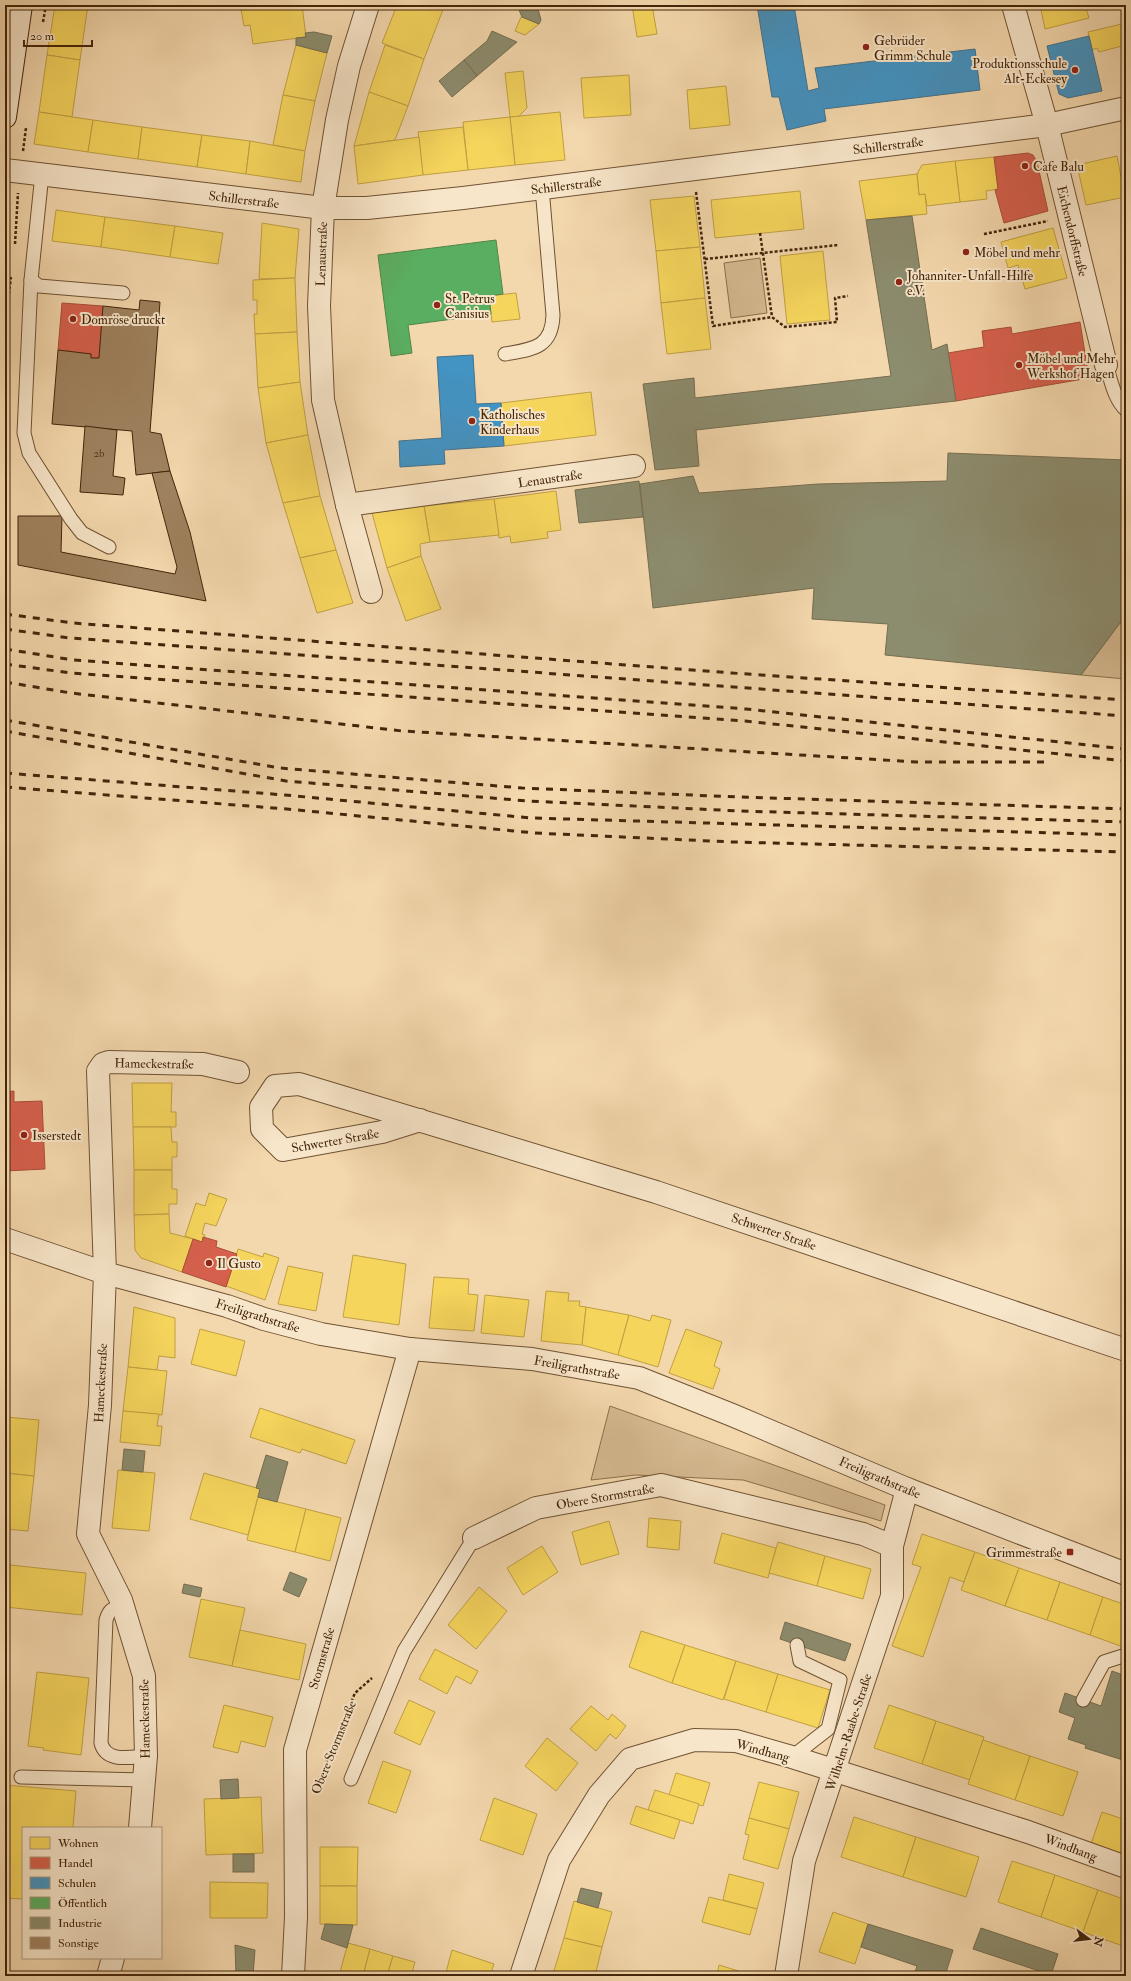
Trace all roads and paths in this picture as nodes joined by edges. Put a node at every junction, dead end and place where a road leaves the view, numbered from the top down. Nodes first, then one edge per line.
1 (21, 5) edge
2 (368, 5) edge
3 (1013, 5) edge
4 (7, 88) edge
5 (1126, 108) edge
6 (5, 117) edge
7 (1047, 125) junction
8 (23, 172) edge
9 (542, 188) junction
10 (697, 196) dead end
11 (323, 208) junction
12 (1070, 216) junction
13 (760, 233) dead end
14 (984, 234) dead end
15 (838, 245) dead end
16 (14, 246) dead end
17 (764, 253) junction
18 (705, 259) junction
19 (11, 276) dead end
20 (31, 280) junction
21 (123, 293) dead end
22 (848, 296) dead end
23 (772, 317) junction
24 (5, 324) edge
25 (505, 354) dead end
26 (1106, 365) joint
27 (1126, 410) edge
28 (634, 466) dead end
29 (347, 505) junction
30 (109, 547) dead end
31 (371, 592) dead end
32 (238, 1072) dead end
33 (420, 1120) junction
34 (5, 1239) edge
35 (105, 1273) junction
36 (410, 1349) junction
37 (1126, 1350) edge
38 (907, 1489) junction
39 (474, 1538) joint
40 (892, 1546) junction
41 (1126, 1574) edge
42 (122, 1606) junction
43 (797, 1645) dead end
44 (1126, 1655) edge
45 (377, 1674) dead end
46 (1083, 1700) dead end
47 (146, 1756) junction
48 (792, 1757) junction
49 (835, 1771) junction
50 (21, 1777) dead end
51 (351, 1779) dead end
52 (144, 1780) junction
53 (316, 1787) dead end
54 (140, 1827) edge
55 (1126, 1867) edge
56 (113, 1959) edge
57 (108, 1976) edge
58 (293, 1976) edge
59 (521, 1976) edge
60 (786, 1976) edge

1 - 4 street
2 - 11 street, Lenaustraße
3 - 7 street, Eichendorffstraße
4 - 6 street
5 - 7 street, Schillerstraße
7 - 9 street, Schillerstraße
7 - 12 street, Eichendorffstraße
8 - 11 street, Schillerstraße
8 - 16 path
8 - 20 lane
9 - 11 street, Schillerstraße
9 - 25 lane
10 - 18 path
11 - 29 street, Lenaustraße
12 - 14 path
12 - 26 street, Eichendorffstraße
13 - 17 path
15 - 17 path
17 - 18 path
17 - 23 path
18 - 23 path
19 - 24 path
20 - 21 lane
20 - 30 lane
22 - 23 path
26 - 27 lane
28 - 29 street, Lenaustraße
29 - 31 street, Lenaustraße
32 - 35 street, Hameckestraße
33 - 33 street, Schwerter Straße
33 - 37 street, Schwerter Straße
34 - 35 street, Freiligrathstraße
35 - 36 street, Freiligrathstraße
35 - 42 street, Hameckestraße
36 - 38 street, Freiligrathstraße
36 - 58 street, Stormstraße
38 - 40 street, Wilhelm-Raabe-Straße
38 - 41 street, Freiligrathstraße
39 - 40 street, Obere Stormstraße
39 - 51 lane, Obere Stormstraße
40 - 49 street, Wilhelm-Raabe-Straße
42 - 47 street, Hameckestraße
42 - 47 lane
43 - 48 lane
44 - 46 lane
45 - 53 path, Obere Stormstraße
47 - 52 street, Hameckestraße
48 - 49 street, Windhang
48 - 59 street, Windhang
49 - 55 street, Windhang
49 - 60 street, Wilhelm-Raabe-Straße
50 - 52 lane
52 - 54 street, Hameckestraße
56 - 57 street

